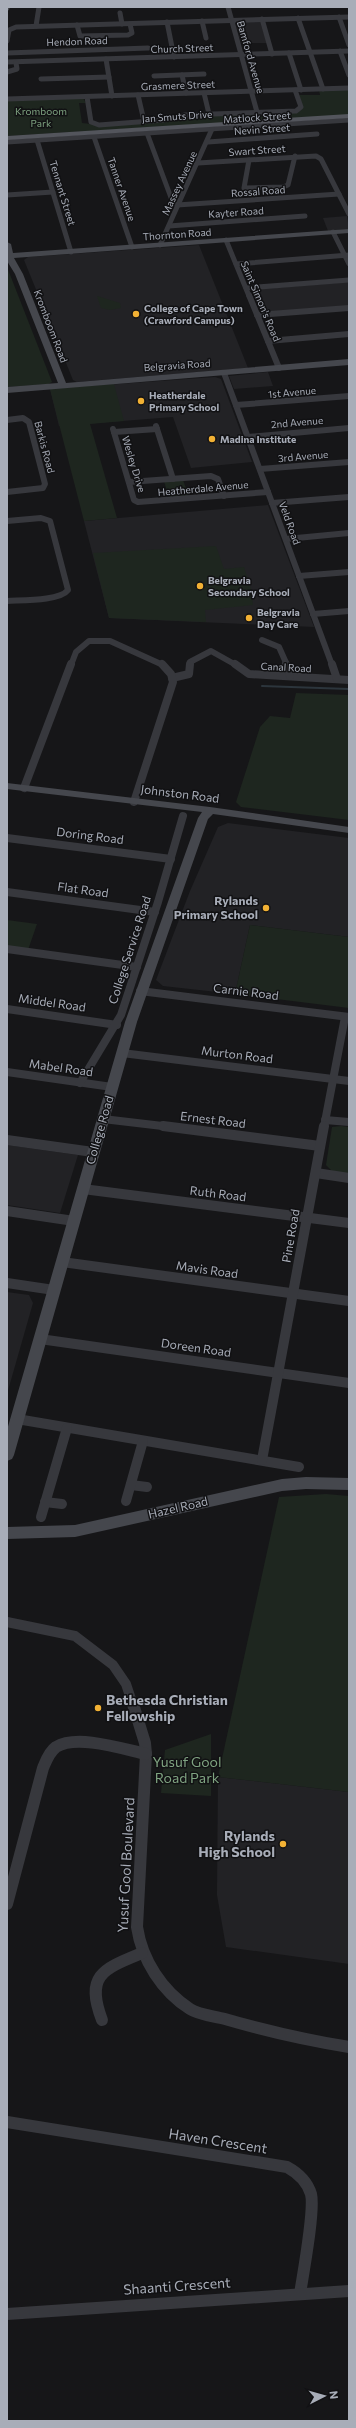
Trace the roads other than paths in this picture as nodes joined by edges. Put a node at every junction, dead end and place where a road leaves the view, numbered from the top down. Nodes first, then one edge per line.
1 (40, 7) edge
2 (228, 7) edge
3 (120, 13) dead end
4 (339, 17) junction
5 (349, 17) edge
6 (298, 18) junction
7 (232, 20) junction
8 (262, 20) junction
9 (202, 21) junction
10 (167, 22) junction
11 (122, 24) junction
12 (130, 24) junction
13 (76, 25) junction
14 (36, 26) junction
15 (206, 38) dead end
16 (7, 41) edge
17 (349, 45) edge
18 (148, 48) dead end
19 (349, 51) edge
20 (309, 52) junction
21 (340, 52) junction
22 (7, 53) edge
23 (289, 53) junction
24 (272, 54) junction
25 (241, 55) junction
26 (174, 57) junction
27 (106, 59) junction
28 (7, 62) edge
29 (16, 63) junction
30 (7, 72) edge
31 (204, 74) dead end
32 (182, 75) junction
33 (349, 75) edge
34 (154, 76) dead end
35 (109, 77) junction
36 (41, 79) dead end
37 (349, 88) edge
38 (322, 89) junction
39 (298, 90) junction
40 (251, 91) junction
41 (186, 93) junction
42 (204, 93) junction
43 (138, 95) junction
44 (112, 96) junction
45 (87, 97) junction
46 (7, 99) edge
47 (257, 112) junction
48 (209, 114) junction
49 (349, 116) edge
50 (349, 120) edge
51 (144, 122) junction
52 (212, 129) junction
53 (147, 133) junction
54 (317, 134) dead end
55 (94, 136) junction
56 (7, 138) edge
57 (37, 140) junction
58 (7, 142) edge
59 (208, 142) junction
60 (294, 156) junction
61 (249, 160) junction
62 (198, 163) junction
63 (53, 192) junction
64 (339, 194) junction
65 (7, 195) edge
66 (179, 205) junction
67 (349, 214) edge
68 (305, 216) dead end
69 (169, 226) junction
70 (349, 231) edge
71 (333, 232) junction
72 (7, 234) edge
73 (226, 240) junction
74 (7, 244) edge
75 (160, 245) junction
76 (132, 247) junction
77 (71, 252) junction
78 (347, 255) edge
79 (11, 256) edge
80 (236, 264) junction
81 (349, 264) edge
82 (349, 280) edge
83 (246, 288) junction
84 (349, 308) edge
85 (257, 315) junction
86 (349, 334) edge
87 (268, 341) junction
88 (349, 362) edge
89 (279, 368) junction
90 (224, 373) junction
91 (63, 385) junction
92 (7, 390) edge
93 (349, 396) edge
94 (236, 405) junction
95 (7, 420) edge
96 (349, 428) edge
97 (248, 437) junction
98 (349, 462) edge
99 (260, 469) junction
100 (173, 479) junction
101 (129, 482) junction
102 (7, 492) edge
103 (268, 492) junction
104 (224, 496) junction
105 (349, 497) edge
106 (139, 503) joint
107 (272, 503) junction
108 (7, 521) edge
109 (349, 533) edge
110 (286, 539) junction
111 (349, 572) edge
112 (299, 576) junction
113 (7, 596) edge
114 (7, 601) edge
115 (349, 611) edge
116 (314, 614) junction
117 (262, 640) dead end
118 (290, 676) junction
119 (172, 678) junction
120 (337, 680) junction
121 (349, 680) edge
122 (7, 786) edge
123 (24, 788) junction
124 (134, 802) junction
125 (210, 810) junction
126 (183, 816) dead end
127 (349, 830) edge
128 (7, 838) edge
129 (170, 859) junction
130 (7, 892) edge
131 (155, 912) junction
132 (7, 949) edge
133 (137, 967) junction
134 (140, 992) junction
135 (7, 1009) edge
136 (347, 1017) edge
137 (117, 1025) junction
138 (122, 1053) junction
139 (7, 1072) edge
140 (333, 1080) junction
141 (349, 1082) edge
142 (80, 1083) junction
143 (112, 1087) junction
144 (103, 1119) junction
145 (325, 1120) junction
146 (349, 1122) edge
147 (7, 1140) edge
148 (320, 1146) junction
149 (93, 1152) junction
150 (316, 1173) junction
151 (349, 1178) edge
152 (83, 1189) junction
153 (7, 1211) edge
154 (307, 1217) junction
155 (74, 1221) junction
156 (349, 1223) edge
157 (62, 1262) junction
158 (7, 1283) edge
159 (54, 1290) junction
160 (293, 1294) junction
161 (349, 1301) edge
162 (40, 1339) junction
163 (278, 1373) junction
164 (349, 1383) edge
165 (17, 1419) junction
166 (67, 1428) junction
167 (143, 1441) junction
168 (7, 1455) edge
169 (262, 1460) junction
170 (299, 1467) dead end
171 (349, 1484) edge
172 (131, 1485) junction
173 (147, 1487) dead end
174 (126, 1501) dead end
175 (45, 1502) junction
176 (62, 1504) dead end
177 (41, 1517) dead end
178 (7, 1533) edge
179 (7, 1622) edge
180 (146, 1754) junction
181 (7, 1904) edge
182 (142, 1953) junction
183 (102, 2020) dead end
184 (349, 2047) edge
185 (7, 2122) edge
186 (349, 2291) edge
187 (300, 2294) junction
188 (7, 2314) edge

1 - 14 street
2 - 7 street, Bamford Avenue
3 - 11 street
4 - 5 street
4 - 6 street
4 - 17 street
6 - 8 street
6 - 20 street
7 - 8 street
7 - 9 street
7 - 25 street, Bamford Avenue
8 - 24 street
9 - 10 street
9 - 15 street
10 - 12 street
10 - 26 street
11 - 12 street
11 - 13 street
12 - 13 street
13 - 14 street
14 - 16 street
18 - 22 street, Hendon Road
19 - 21 street, Church Street
20 - 21 street, Church Street
20 - 23 street, Church Street
20 - 38 street
21 - 33 street
23 - 24 street, Church Street
23 - 39 street
24 - 25 street, Church Street
25 - 26 street, Church Street
25 - 40 street, Bamford Avenue
26 - 27 street, Church Street
27 - 29 street, Church Street
27 - 35 street
28 - 29 street, Church Street
29 - 30 street
31 - 32 street
32 - 34 street
32 - 41 street
35 - 36 street
35 - 44 street
37 - 38 street, Grasmere Street
38 - 39 street, Grasmere Street
39 - 40 street, Grasmere Street
39 - 47 street
40 - 42 street, Grasmere Street
40 - 47 street, Bamford Avenue
41 - 42 street, Grasmere Street
41 - 43 street, Grasmere Street
42 - 48 street
43 - 44 street, Grasmere Street
43 - 51 street
44 - 45 street, Grasmere Street
45 - 46 street, Grasmere Street
45 - 51 street
47 - 48 street
48 - 51 street
49 - 56 main road, Jan Smuts Drive
50 - 52 street, Matlock Street
52 - 53 street, Matlock Street
52 - 59 street, Massey Avenue
53 - 55 street, Matlock Street
53 - 66 street
54 - 59 street, Nevin Street
55 - 57 street, Matlock Street
55 - 76 street, Tanner Avenue
57 - 58 street, Matlock Street
57 - 63 street, Tennant Street
59 - 62 street, Massey Avenue
60 - 61 street, Swart Street
60 - 61 street
60 - 64 street, Swart Street
61 - 62 street, Swart Street
62 - 66 street, Massey Avenue
63 - 65 street
63 - 77 street, Tennant Street
64 - 66 street, Rossal Road
64 - 67 street
66 - 69 street, Massey Avenue
68 - 69 street, Kayter Road
69 - 75 street, Massey Avenue
70 - 71 street, Thornton Road
71 - 73 street, Thornton Road
71 - 78 street
72 - 79 street, Kromboom Road
73 - 75 street, Thornton Road
73 - 80 street, Saint Simon's Road
74 - 79 street, Kromboom Road
75 - 76 street, Thornton Road
76 - 77 street, Thornton Road
77 - 79 street, Thornton Road
78 - 80 street
78 - 81 street
79 - 91 street, Kromboom Road
80 - 83 street, Saint Simon's Road
82 - 83 street
83 - 85 street, Saint Simon's Road
84 - 85 street
85 - 87 street, Saint Simon's Road
86 - 87 street
87 - 89 street, Saint Simon's Road
88 - 89 street, Belgravia Road
89 - 90 street, Belgravia Road
90 - 91 street, Belgravia Road
90 - 94 street, Veld Road
91 - 92 street, Belgravia Road
93 - 94 street, 1st Avenue
94 - 97 street, Veld Road
95 - 102 street, Barkis Road
96 - 97 street, 2nd Avenue
97 - 99 street, Veld Road
98 - 99 street, 3rd Avenue
99 - 103 street, Veld Road
100 - 101 street
100 - 101 street, Wesley Drive
100 - 104 street
101 - 106 street, Wesley Drive
103 - 104 street, Heatherdale Avenue
103 - 107 street, Veld Road
104 - 106 street, Heatherdale Avenue
105 - 107 street
107 - 110 street, Veld Road
108 - 114 street
109 - 110 street
110 - 112 street, Veld Road
111 - 112 street
112 - 116 street, Veld Road
113 - 114 street
115 - 116 street
116 - 120 street, Veld Road
117 - 118 street
118 - 119 street, Canal Road
118 - 120 street, Canal Road
119 - 123 street
119 - 124 street
120 - 121 street, Canal Road
122 - 123 street, Johnston Road
123 - 124 street, Johnston Road
124 - 125 street, Johnston Road
125 - 127 street, Johnston Road
125 - 134 street, College Road
126 - 129 street, College Service Road
128 - 129 street, Doring Road
129 - 131 street, College Service Road
130 - 131 street, Flat Road
131 - 133 street, College Service Road
132 - 133 street
133 - 137 street, College Service Road
134 - 136 street, Carnie Road
134 - 138 street, College Road
135 - 137 street, Middel Road
136 - 140 street, Pine Road
137 - 142 street, College Service Road
138 - 140 street, Murton Road
138 - 143 street, College Road
139 - 142 street, Mabel Road
140 - 141 street, Murton Road
140 - 145 street, Pine Road
142 - 143 street, Mabel Road
143 - 144 street, College Road
144 - 148 street, Ernest Road
144 - 149 street, College Road
145 - 146 street
145 - 148 street, Pine Road
147 - 149 street
148 - 150 street, Pine Road
149 - 152 street, College Road
150 - 151 street
150 - 154 street, Pine Road
152 - 154 street, Ruth Road
152 - 155 street, College Road
153 - 155 street
154 - 156 street, Ruth Road
154 - 160 street, Pine Road
155 - 157 street, College Road
157 - 159 street, College Road
157 - 160 street, Mavis Road
158 - 159 street
159 - 162 street, College Road
160 - 161 street, Mavis Road
160 - 163 street, Pine Road
162 - 163 street, Doreen Road
162 - 165 street, College Road
163 - 164 street, Doreen Road
163 - 169 street, Pine Road
165 - 166 street
165 - 168 street, College Road
166 - 167 street
166 - 175 street
167 - 169 street
167 - 172 street
169 - 170 street
171 - 178 street, Hazel Road
172 - 173 street
172 - 174 street
175 - 176 street
175 - 177 street
179 - 180 street, Yusuf Gool Boulevard
180 - 181 street
180 - 182 street, Yusuf Gool Boulevard
182 - 183 street
182 - 184 street, Yusuf Gool Boulevard
185 - 187 street, Haven Crescent
186 - 187 street, Shaanti Crescent
187 - 188 street, Shaanti Crescent

